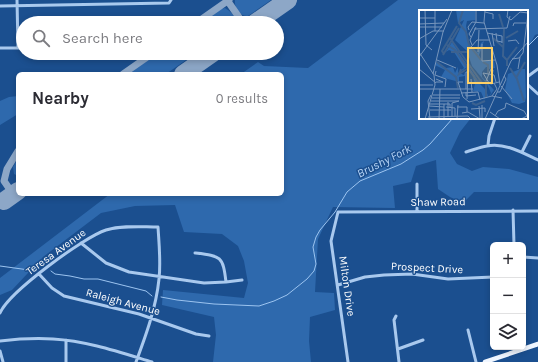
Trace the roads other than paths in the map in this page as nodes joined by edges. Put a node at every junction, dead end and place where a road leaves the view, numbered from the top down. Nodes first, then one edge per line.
1 (17, 0) edge
2 (170, 2) edge
3 (0, 6) edge
4 (17, 6) junction
5 (17, 16) edge
6 (0, 48) edge
7 (16, 48) edge
8 (538, 69) edge
9 (528, 76) edge
10 (528, 85) edge
11 (538, 94) edge
12 (495, 119) edge
13 (530, 136) dead end
14 (488, 146) junction
15 (466, 152) dead end
16 (522, 152) junction
17 (538, 160) edge
18 (417, 184) dead end
19 (513, 210) junction
20 (417, 211) junction
21 (538, 211) edge
22 (338, 212) joint
23 (514, 242) edge
24 (81, 243) junction
25 (195, 253) dead end
26 (526, 257) edge
27 (538, 258) edge
28 (39, 274) junction
29 (490, 277) edge
30 (159, 278) junction
31 (242, 280) dead end
32 (226, 282) junction
33 (338, 285) junction
34 (0, 313) edge
35 (396, 316) dead end
36 (152, 317) junction
37 (468, 330) dead end
38 (209, 336) dead end
39 (66, 340) junction
40 (423, 340) dead end
41 (0, 341) edge
42 (538, 344) edge
43 (526, 347) edge
44 (398, 348) junction
45 (515, 350) edge
46 (0, 351) edge
47 (137, 357) junction
48 (3, 362) edge
49 (66, 362) edge
50 (136, 362) edge
51 (152, 362) edge
52 (348, 362) edge
53 (399, 362) edge
54 (476, 362) edge
55 (485, 362) edge

1 - 4 street
2 - 4 street
3 - 4 street
4 - 5 street
6 - 7 street
8 - 9 street
10 - 11 street
12 - 14 street
13 - 16 street
14 - 15 street
14 - 16 street
16 - 17 street
18 - 20 street
19 - 20 street, Shaw Road
19 - 21 street, Shaw Road
19 - 23 street
20 - 22 street, Shaw Road
22 - 33 street, Milton Drive
24 - 28 street, Teresa Avenue
24 - 30 street
24 - 30 street, Teresa Avenue
25 - 32 street
26 - 27 street
28 - 34 street, Teresa Avenue
28 - 36 street, Raleigh Avenue
29 - 33 street, Prospect Drive
30 - 32 street
30 - 36 street
31 - 32 street
33 - 52 street, Milton Drive
35 - 44 street
36 - 38 street, Raleigh Avenue
36 - 47 street
37 - 54 street
39 - 41 street
39 - 47 street
39 - 49 street
40 - 44 street
42 - 43 main road
44 - 53 street
45 - 55 main road
46 - 48 street
47 - 50 street
47 - 51 street

